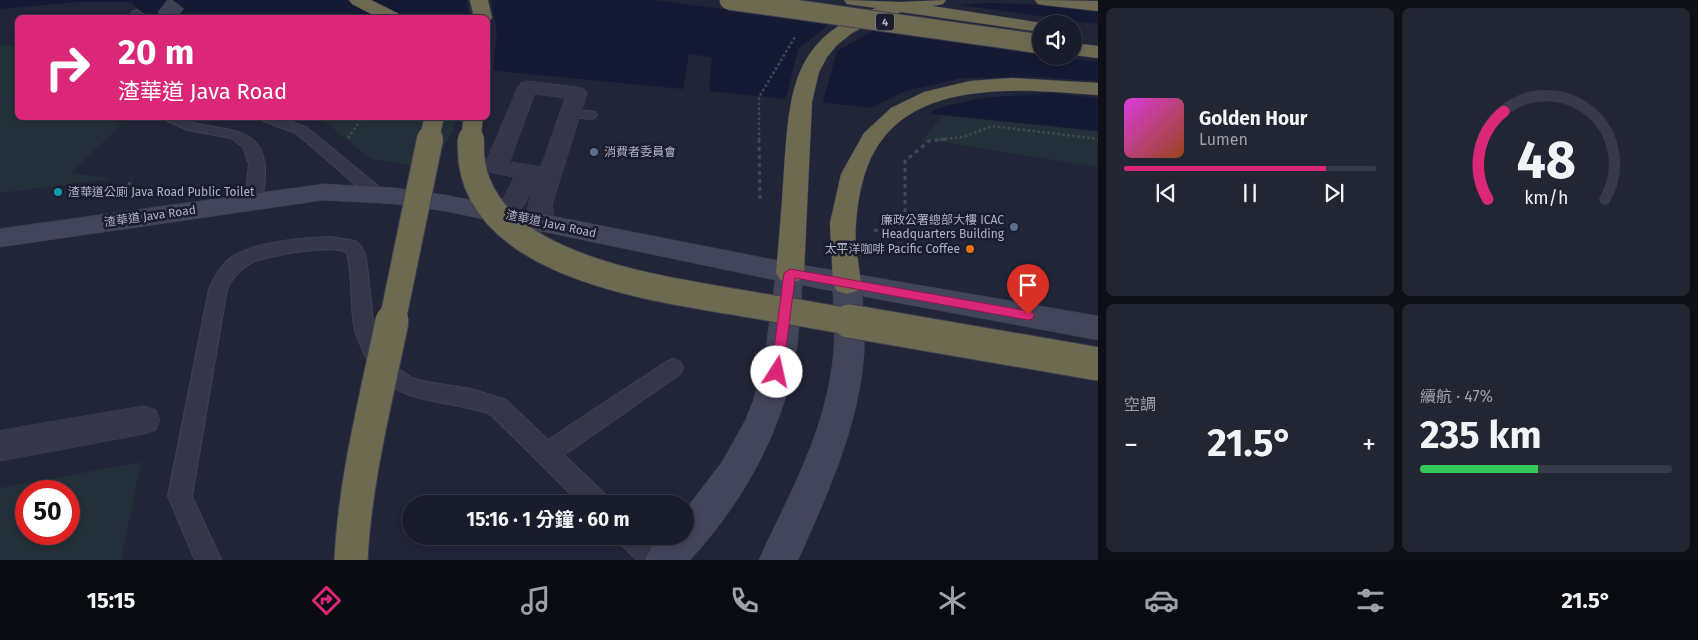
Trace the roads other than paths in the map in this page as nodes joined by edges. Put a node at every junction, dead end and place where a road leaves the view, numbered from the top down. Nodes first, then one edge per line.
1 (358, 0) edge
2 (479, 0) edge
3 (729, 0) edge
4 (853, 0) edge
5 (937, 0) edge
6 (1044, 0) edge
7 (1098, 6) edge
8 (387, 15) edge
9 (482, 15) edge
10 (1032, 26) edge
11 (1085, 39) edge
12 (1032, 43) edge
13 (1098, 52) edge
14 (1098, 89) edge
15 (274, 120) edge
16 (434, 120) edge
17 (473, 120) edge
18 (195, 122) edge
19 (539, 174) junction
20 (378, 195) junction
21 (254, 202) junction
22 (503, 214) junction
23 (541, 223) junction
24 (0, 238) edge
25 (790, 273) junction
26 (847, 284) junction
27 (1098, 328) edge
28 (1098, 364) edge
29 (673, 368) dead end
30 (144, 420) dead end
31 (0, 446) edge
32 (547, 454) junction
33 (589, 495) edge
34 (640, 545) edge
35 (787, 552) edge
36 (208, 560) edge
37 (351, 560) edge
38 (655, 560) edge
39 (664, 560) edge

1 - 8 highway
2 - 9 highway
3 - 12 highway, 4, bridge
4 - 10 highway, 4
5 - 25 highway, bridge
6 - 7 highway
11 - 13 highway
14 - 26 highway
15 - 20 lane
16 - 37 highway, bridge
17 - 28 highway, bridge
18 - 21 lane
19 - 19 street
19 - 22 street
19 - 23 street
20 - 21 main road, 渣華道 Java Road
20 - 22 main road, 渣華道 Java Road
21 - 24 main road, 渣華道 Java Road
22 - 23 main road, 渣華道 Java Road
23 - 25 main road, 渣華道 Java Road
25 - 26 main road, 渣華道 Java Road
25 - 39 main road
26 - 27 main road, 渣華道 Java Road
26 - 35 main road
29 - 32 lane
30 - 31 street
32 - 33 lane
32 - 36 lane
34 - 38 lane

